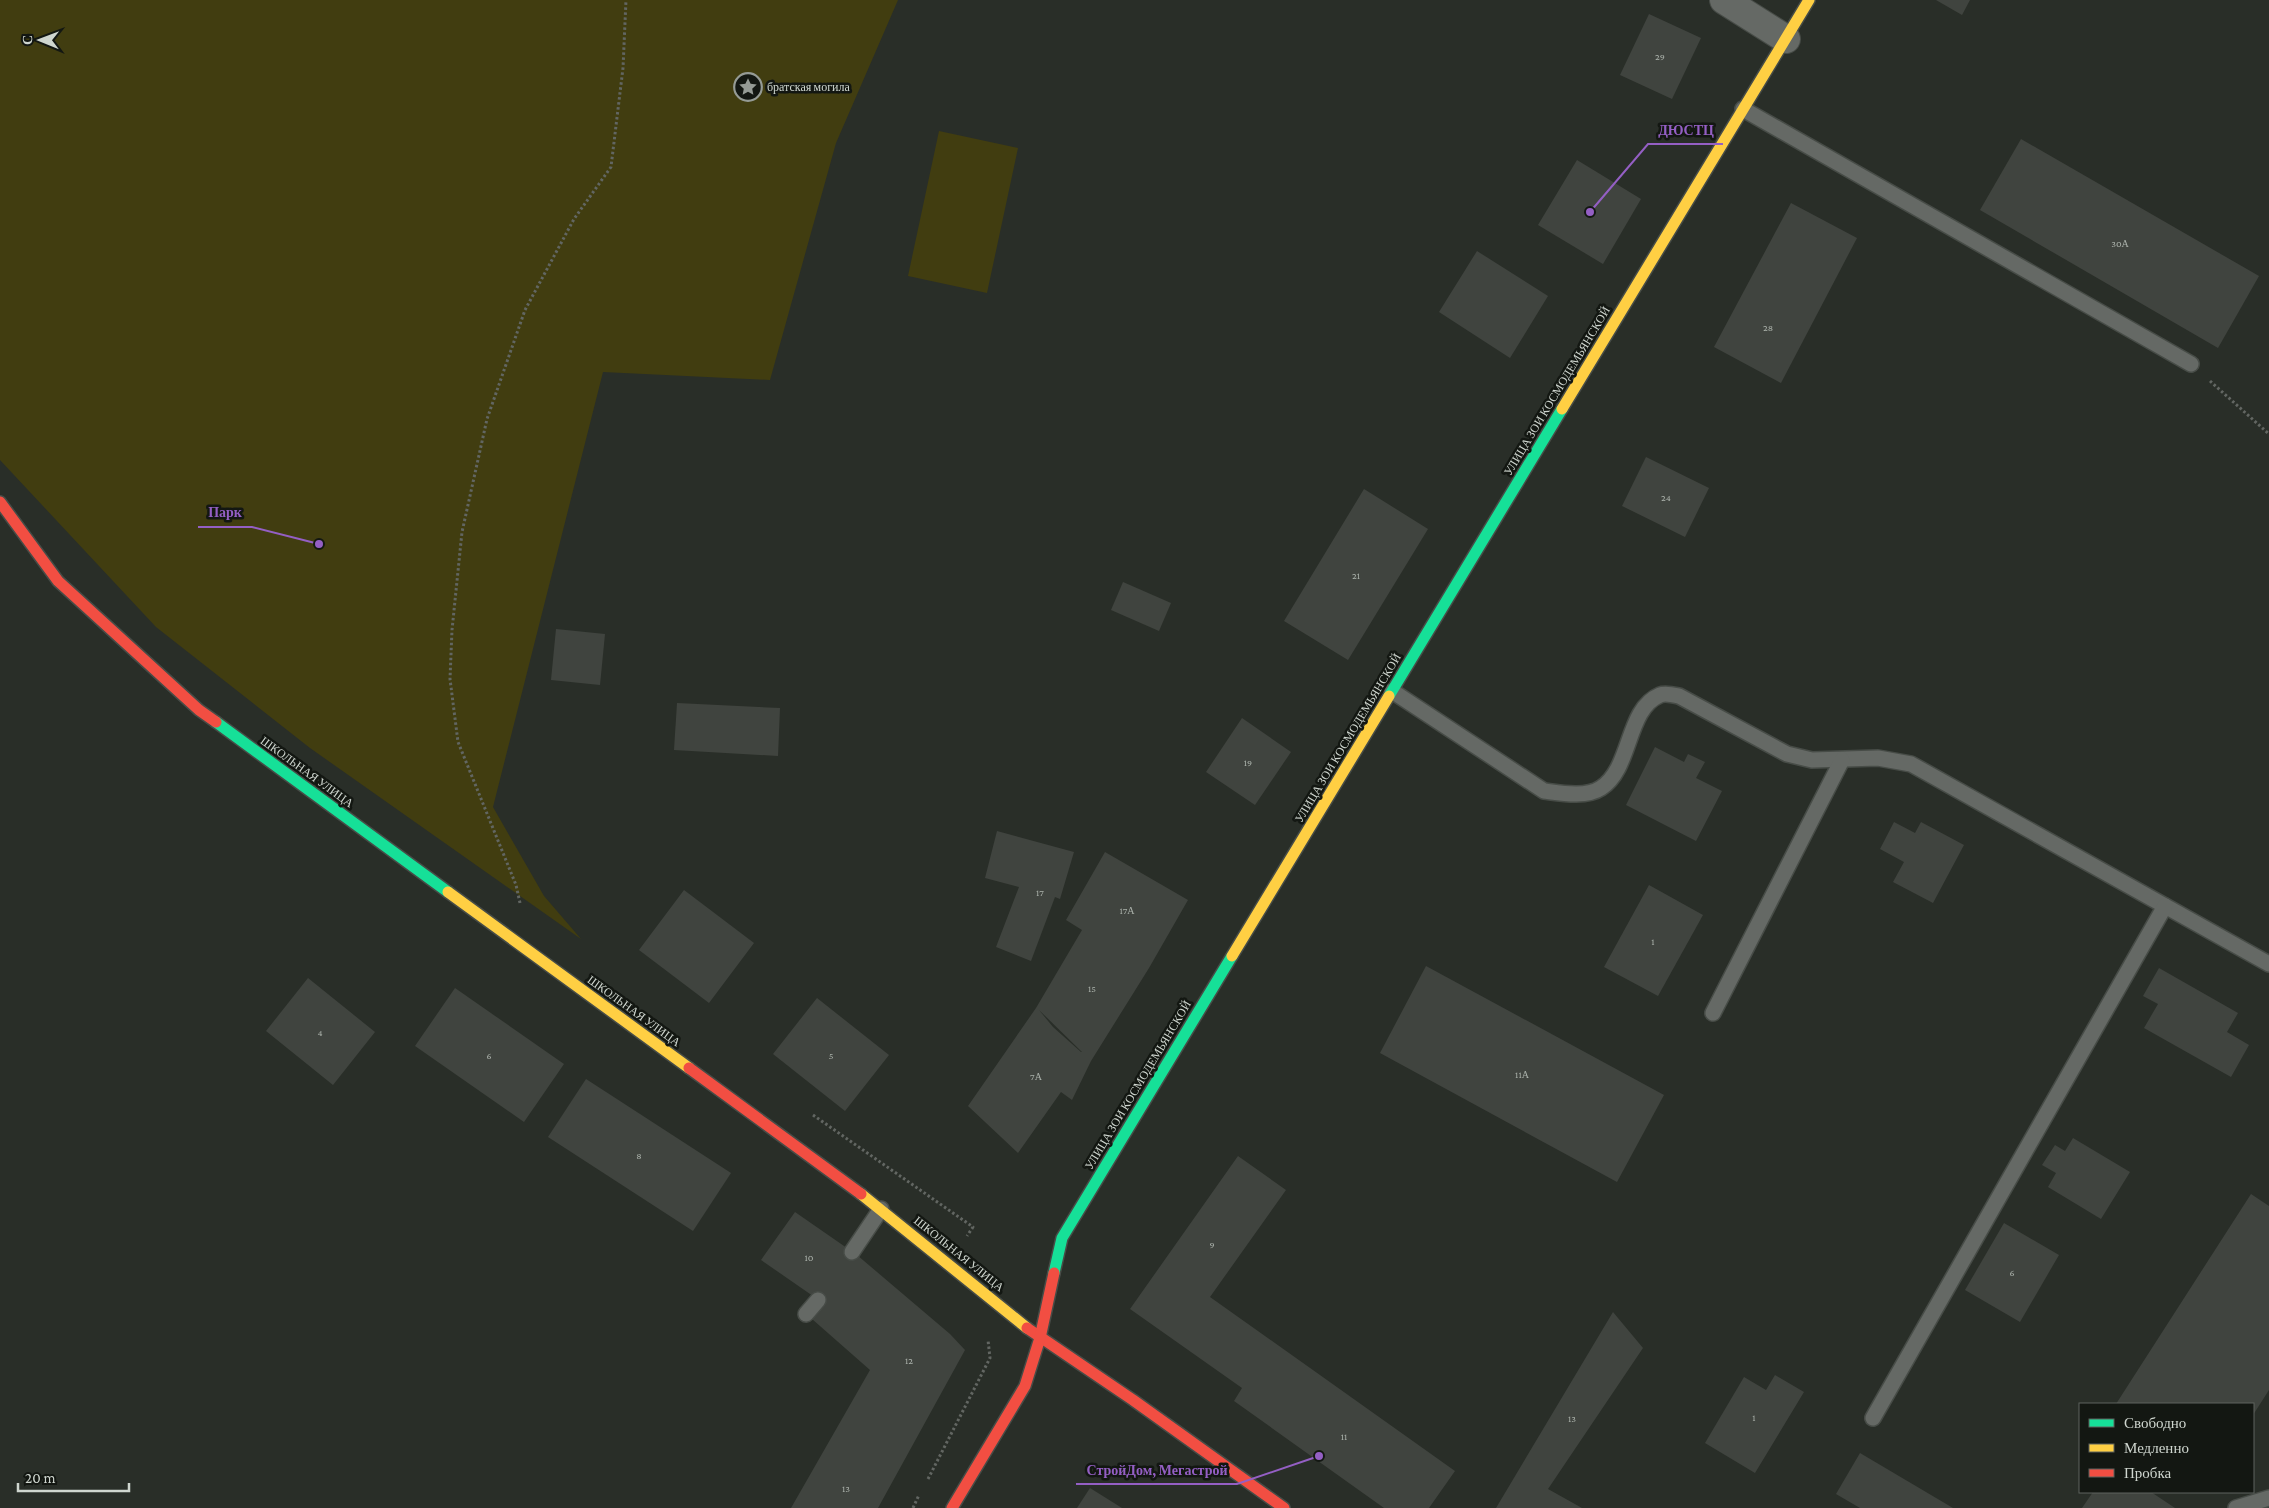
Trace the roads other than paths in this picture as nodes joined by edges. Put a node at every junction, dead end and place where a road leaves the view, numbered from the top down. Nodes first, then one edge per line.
1 (1724, 0) edge
2 (1810, 0) edge
3 (1786, 39) junction
4 (1743, 109) junction
5 (2191, 364) road end
6 (0, 502) edge
7 (1392, 691) junction
8 (1842, 760) junction
9 (2165, 906) junction
10 (2269, 964) edge
11 (1713, 1013) dead end
12 (881, 1209) junction
13 (852, 1252) dead end
14 (818, 1300) dead end
15 (806, 1314) dead end
16 (1040, 1338) junction
17 (1873, 1418) dead end
18 (2269, 1498) edge
19 (952, 1508) edge
20 (1284, 1508) edge
21 (2236, 1508) edge

1 - 3 street
2 - 3 street, УЛИЦА ЗОИ КОСМОДЕМЬЯНСКОЙ
3 - 4 street, УЛИЦА ЗОИ КОСМОДЕМЬЯНСКОЙ
4 - 5 lane
4 - 7 street, УЛИЦА ЗОИ КОСМОДЕМЬЯНСКОЙ
6 - 12 street, ШКОЛЬНАЯ УЛИЦА
7 - 8 lane
7 - 16 street, УЛИЦА ЗОИ КОСМОДЕМЬЯНСКОЙ
8 - 9 lane
8 - 11 lane
9 - 10 lane
9 - 17 lane
12 - 13 lane
12 - 16 street, ШКОЛЬНАЯ УЛИЦА
14 - 15 lane
16 - 19 street, УЛИЦА ЗОИ КОСМОДЕМЬЯНСКОЙ
16 - 20 street, ШКОЛЬНАЯ УЛИЦА
18 - 21 lane

